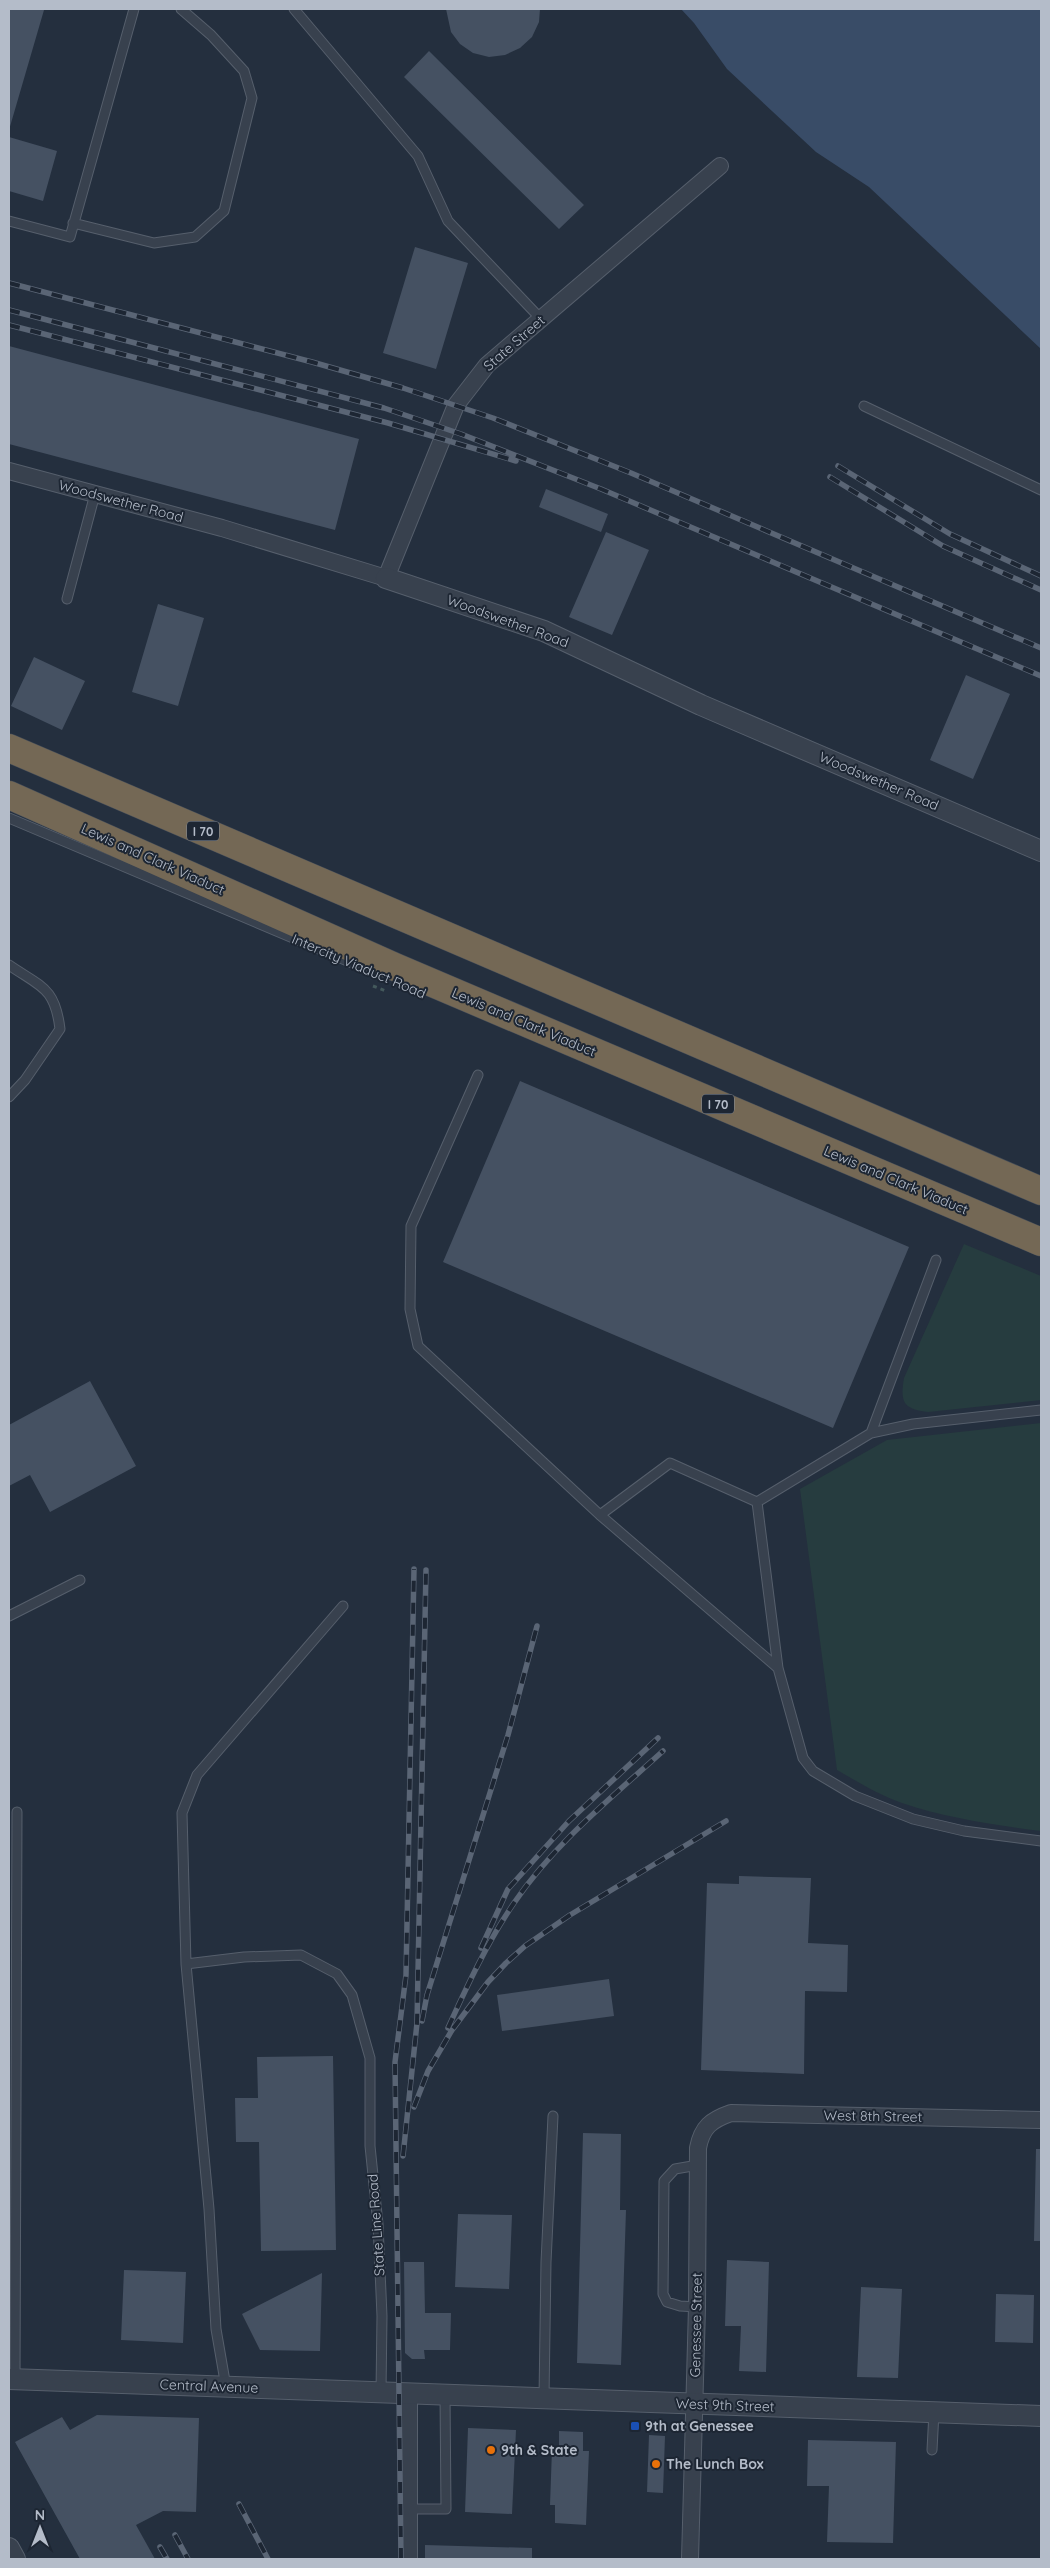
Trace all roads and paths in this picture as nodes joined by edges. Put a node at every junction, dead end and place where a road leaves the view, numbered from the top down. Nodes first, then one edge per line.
1 (134, 9) edge
2 (180, 9) edge
3 (294, 9) edge
4 (720, 166) dead end
5 (9, 221) edge
6 (74, 223) junction
7 (541, 319) junction
8 (864, 406) dead end
9 (9, 471) edge
10 (1041, 490) edge
11 (95, 494) junction
12 (386, 578) junction
13 (67, 599) dead end
14 (9, 748) edge
15 (9, 795) edge
16 (9, 818) edge
17 (1041, 851) edge
18 (9, 965) edge
19 (383, 976) dead end
20 (478, 1074) dead end
21 (9, 1097) edge
22 (1041, 1191) edge
23 (1041, 1242) edge
24 (936, 1260) dead end
25 (1041, 1410) edge
26 (871, 1433) junction
27 (757, 1502) junction
28 (600, 1515) junction
29 (80, 1580) dead end
30 (343, 1606) dead end
31 (9, 1616) edge
32 (778, 1668) junction
33 (17, 1812) dead end
34 (1041, 1841) edge
35 (186, 1964) junction
36 (554, 2116) dead end
37 (1041, 2120) edge
38 (708, 2124) joint
39 (698, 2165) junction
40 (697, 2307) junction
41 (12, 2379) edge
42 (226, 2387) junction
43 (381, 2392) junction
44 (409, 2393) junction
45 (445, 2395) junction
46 (544, 2398) junction
47 (694, 2404) junction
48 (934, 2412) junction
49 (1041, 2416) edge
50 (932, 2450) dead end
51 (409, 2508) junction
52 (9, 2548) edge
53 (15, 2559) edge
54 (409, 2559) edge
55 (690, 2559) edge

1 - 6 lane
2 - 6 lane
3 - 7 lane
4 - 7 street, State Street
5 - 6 lane
7 - 12 street, State Street
8 - 10 lane
9 - 11 street, Woodswether Road
11 - 12 street, Woodswether Road
11 - 13 lane
12 - 17 street, Woodswether Road
14 - 22 highway, I 70
15 - 23 highway, Lewis and Clark Viaduct / I 70
16 - 19 lane, Intercity Viaduct Road
18 - 21 lane
20 - 28 lane
24 - 26 lane
25 - 26 lane
26 - 27 lane
27 - 28 lane
27 - 32 lane
28 - 32 lane
29 - 31 lane
30 - 35 lane
32 - 34 lane
33 - 41 lane
35 - 42 lane
35 - 43 lane, State Line Road
36 - 46 lane
37 - 38 street, West 8th Street
38 - 39 street, Genessee Street
39 - 40 street, Genessee Street
39 - 40 lane
40 - 47 street, Genessee Street
41 - 42 street, Central Avenue
42 - 43 street, Central Avenue
43 - 44 street, Central Avenue
44 - 45 street, West 9th Street
44 - 51 street
45 - 46 street, West 9th Street
45 - 51 lane
46 - 47 street, West 9th Street
47 - 48 street, West 9th Street
47 - 55 street, Genessee Street
48 - 49 street, West 9th Street
48 - 50 lane
51 - 54 street
52 - 53 street

